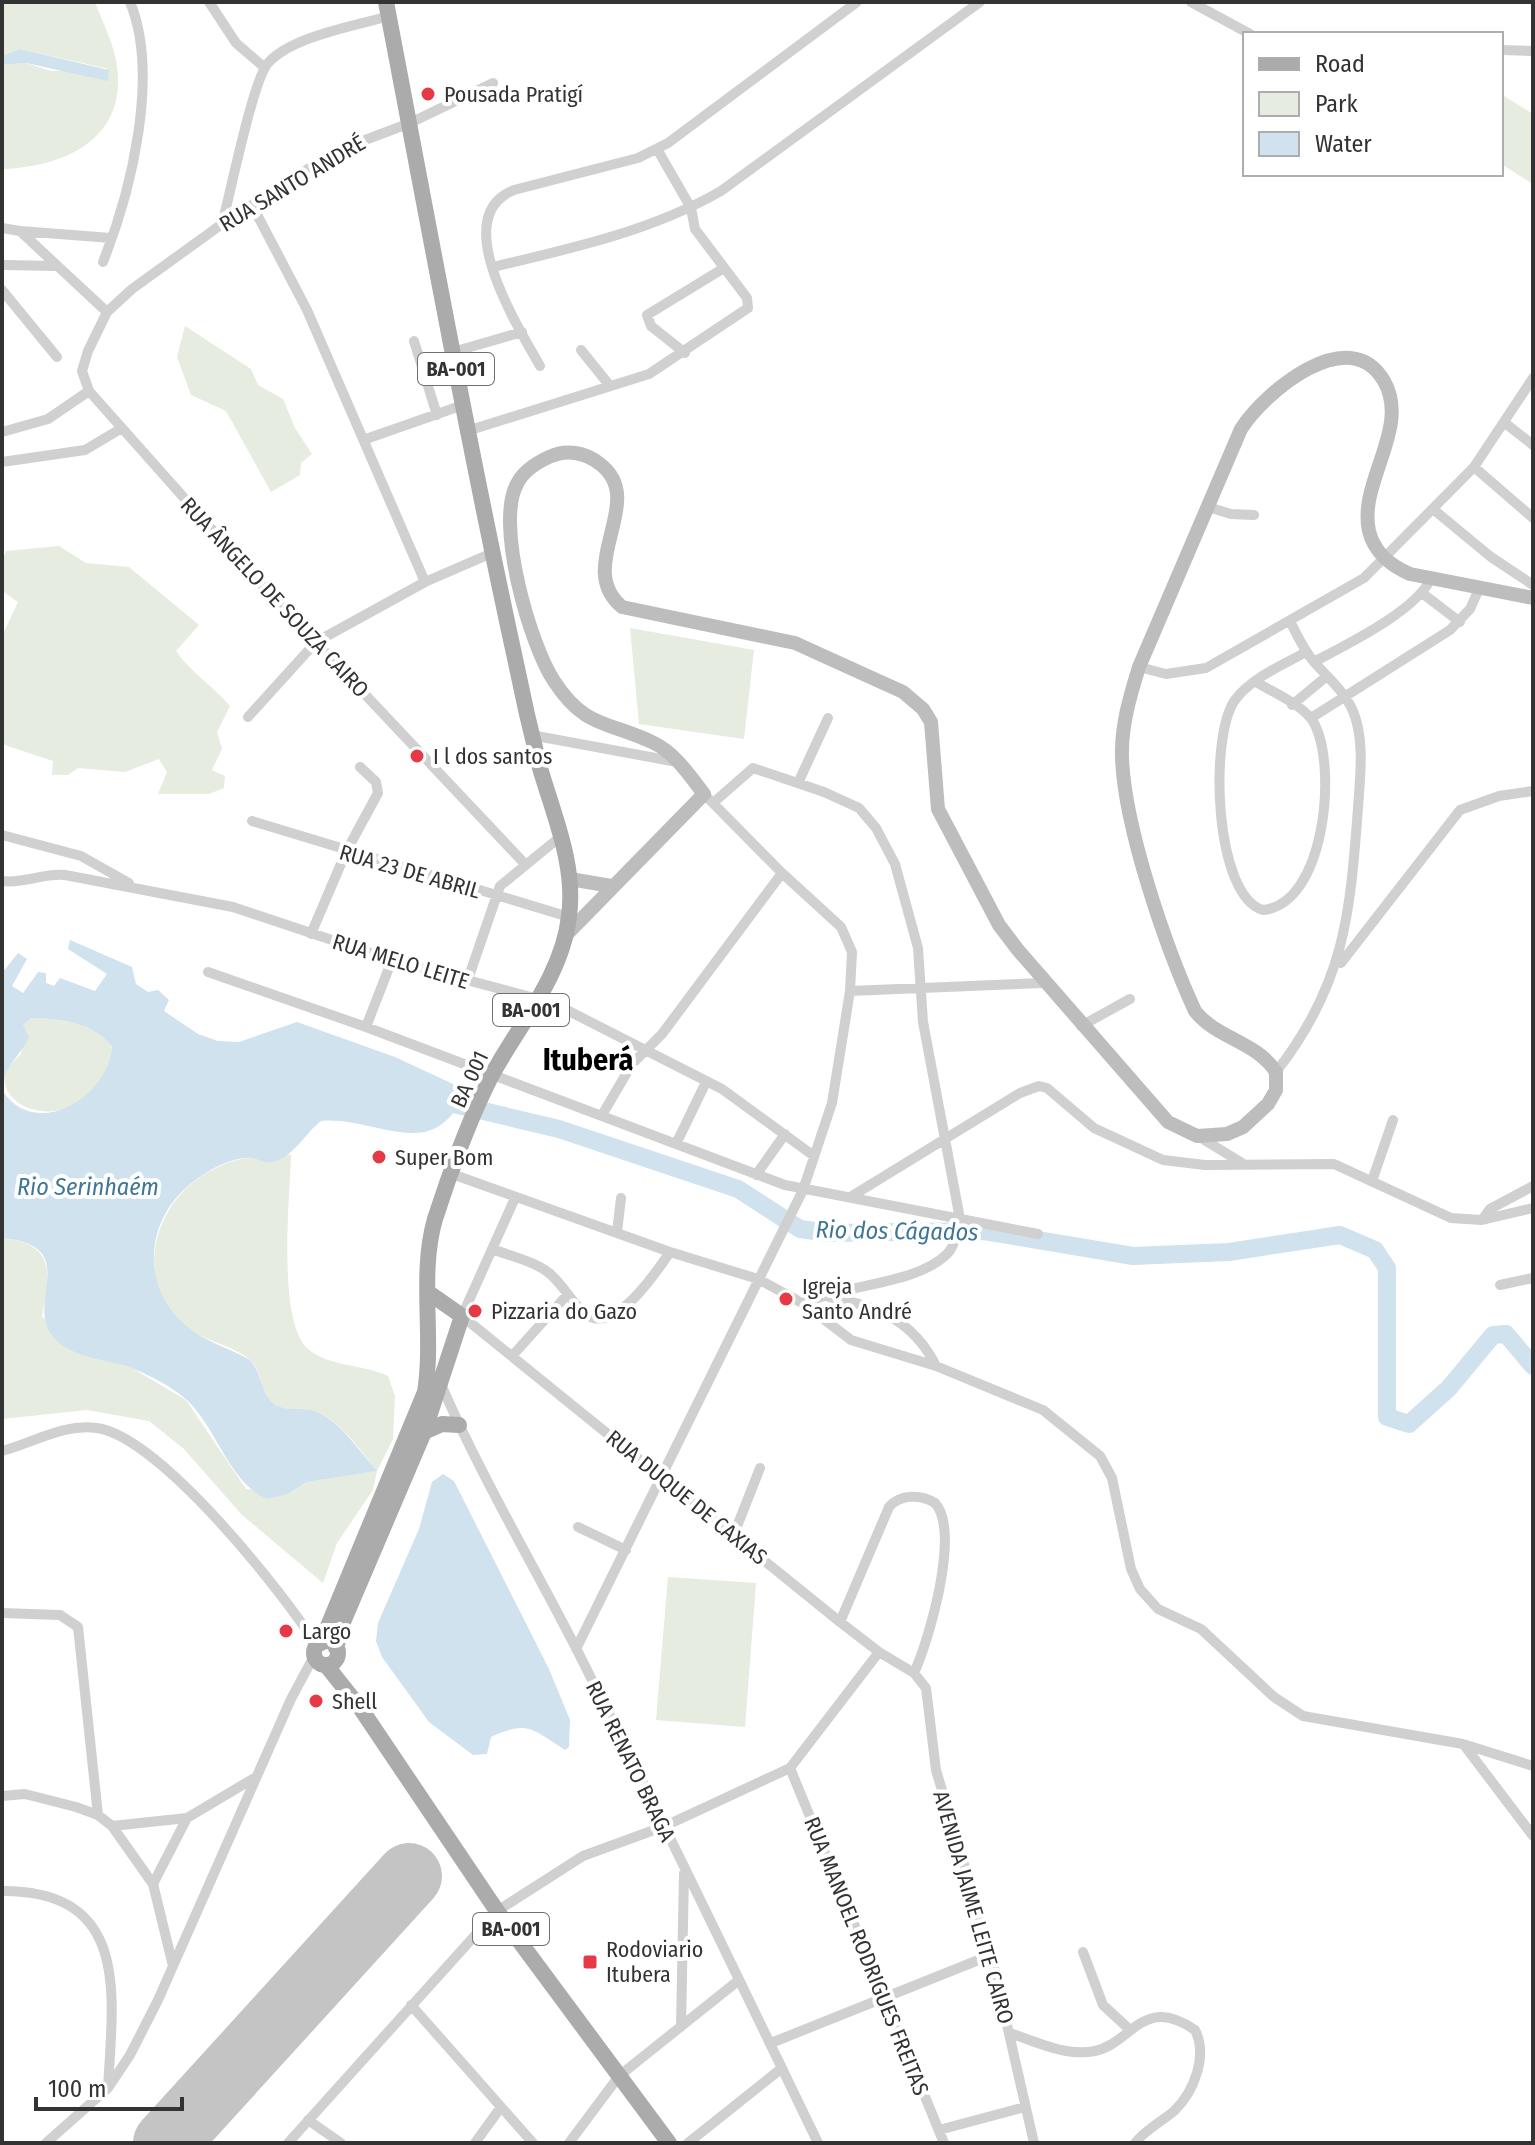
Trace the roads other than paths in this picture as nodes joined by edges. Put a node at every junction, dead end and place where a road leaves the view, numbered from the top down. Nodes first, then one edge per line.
1 (130, 2) edge
2 (209, 2) edge
3 (857, 2) edge
4 (980, 2) edge
5 (1191, 2) edge
6 (387, 9) edge
7 (1246, 32) edge
8 (1503, 50) edge
9 (1533, 51) edge
10 (265, 68) junction
11 (493, 83) dead end
12 (410, 123) junction
13 (657, 149) junction
14 (252, 205) junction
15 (691, 208) junction
16 (222, 224) junction
17 (2, 228) edge
18 (20, 231) junction
19 (111, 238) junction
20 (103, 262) dead end
21 (2, 265) edge
22 (57, 266) junction
23 (493, 267) junction
24 (724, 268) junction
25 (2, 290) edge
26 (107, 312) junction
27 (522, 332) junction
28 (414, 341) dead end
29 (581, 350) dead end
30 (453, 352) junction
31 (685, 353) junction
32 (57, 357) dead end
33 (540, 366) dead end
34 (1533, 378) edge
35 (610, 386) junction
36 (89, 391) junction
37 (463, 405) junction
38 (437, 415) junction
39 (1505, 423) junction
40 (122, 428) junction
41 (467, 431) junction
42 (2, 432) edge
43 (366, 439) junction
44 (1533, 445) edge
45 (2, 462) edge
46 (1474, 467) junction
47 (1208, 507) junction
48 (1434, 510) junction
49 (1254, 515) dead end
50 (1533, 518) edge
51 (492, 553) junction
52 (1384, 558) junction
53 (1431, 579) junction
54 (425, 582) junction
55 (1533, 585) edge
56 (1479, 589) junction
57 (1422, 593) junction
58 (1533, 598) edge
59 (1290, 621) junction
60 (1460, 622) junction
61 (316, 642) junction
62 (1306, 652) junction
63 (1314, 662) junction
64 (1139, 667) junction
65 (1327, 676) junction
66 (1256, 682) junction
67 (1344, 695) junction
68 (1292, 705) junction
69 (248, 717) dead end
70 (828, 718) dead end
71 (1311, 718) junction
72 (531, 735) junction
73 (679, 762) junction
74 (360, 767) dead end
75 (798, 783) junction
76 (1533, 791) edge
77 (708, 799) junction
78 (252, 821) dead end
79 (2, 835) edge
80 (560, 837) junction
81 (346, 852) junction
82 (524, 863) junction
83 (782, 873) junction
84 (570, 879) junction
85 (2, 881) edge
86 (134, 886) junction
87 (611, 886) junction
88 (494, 895) junction
89 (569, 917) junction
90 (311, 934) junction
91 (566, 935) junction
92 (392, 960) junction
93 (1336, 970) junction
94 (208, 972) dead end
95 (467, 982) junction
96 (1043, 983) junction
97 (921, 987) junction
98 (850, 991) junction
99 (538, 999) junction
100 (1130, 999) dead end
101 (1081, 1026) junction
102 (366, 1027) junction
103 (644, 1051) junction
104 (1276, 1072) junction
105 (491, 1078) junction
106 (706, 1082) junction
107 (602, 1115) junction
108 (1393, 1120) dead end
109 (785, 1134) junction
110 (1197, 1136) junction
111 (677, 1142) junction
112 (943, 1143) junction
113 (814, 1156) junction
114 (1244, 1165) junction
115 (452, 1174) junction
116 (756, 1175) junction
117 (1372, 1181) junction
118 (1533, 1186) edge
119 (803, 1190) junction
120 (852, 1196) junction
121 (515, 1198) junction
122 (621, 1198) dead end
123 (1533, 1208) edge
124 (1482, 1220) junction
125 (959, 1221) junction
126 (617, 1232) junction
127 (1038, 1234) dead end
128 (492, 1249) junction
129 (670, 1252) junction
130 (760, 1275) junction
131 (1533, 1278) edge
132 (1500, 1285) dead end
133 (429, 1293) junction
134 (568, 1294) junction
135 (821, 1295) junction
136 (804, 1304) junction
137 (462, 1316) junction
138 (512, 1356) junction
139 (936, 1366) junction
140 (439, 1381) junction
141 (459, 1425) junction
142 (424, 1432) junction
143 (2, 1451) edge
144 (760, 1468) dead end
145 (663, 1477) junction
146 (578, 1527) dead end
147 (734, 1534) junction
148 (626, 1550) junction
149 (2, 1613) edge
150 (840, 1622) junction
151 (576, 1649) junction
152 (325, 1652) junction
153 (879, 1652) junction
154 (914, 1673) junction
155 (1463, 1744) junction
156 (1533, 1766) edge
157 (790, 1768) junction
158 (258, 1776) junction
159 (2, 1796) edge
160 (98, 1815) junction
161 (187, 1818) junction
162 (112, 1826) junction
163 (665, 1826) junction
164 (1533, 1836) edge
165 (684, 1871) junction
166 (153, 1884) junction
167 (2, 1891) edge
168 (497, 1911) junction
169 (1083, 1952) dead end
170 (991, 1955) junction
171 (173, 1966) junction
172 (739, 1980) junction
173 (887, 1998) junction
174 (411, 2005) junction
175 (681, 2027) junction
176 (1129, 2029) junction
177 (1010, 2033) junction
178 (771, 2043) junction
179 (782, 2068) junction
180 (619, 2076) junction
181 (108, 2088) junction
182 (501, 2107) junction
183 (1025, 2107) junction
184 (308, 2120) junction
185 (939, 2130) junction
186 (46, 2143) edge
187 (288, 2143) edge
188 (341, 2143) edge
189 (475, 2143) edge
190 (533, 2143) edge
191 (569, 2143) edge
192 (669, 2143) edge
193 (688, 2143) edge
194 (818, 2143) edge
195 (944, 2143) edge
196 (1034, 2143) edge
197 (1135, 2143) edge

1 - 19 street
2 - 10 street
3 - 13 street
4 - 15 street
5 - 7 street
6 - 10 street
6 - 12 main road, BA-001
8 - 9 street
10 - 16 street
11 - 12 street, RUA SANTO ANDRÉ
12 - 14 street, RUA SANTO ANDRÉ
12 - 30 main road, BA-001
13 - 15 street
13 - 23 street
14 - 16 street, RUA SANTO ANDRÉ
14 - 43 street
15 - 23 street
15 - 24 street
16 - 26 street, RUA SANTO ANDRÉ
17 - 18 street
18 - 19 street
18 - 22 street
19 - 20 street
21 - 22 street
22 - 26 street
23 - 27 street
24 - 31 street
24 - 31 street
25 - 32 street
26 - 36 street
27 - 30 street
27 - 33 street
28 - 38 street
29 - 35 street
30 - 37 main road, BA-001
31 - 35 street
34 - 39 street
35 - 41 street
36 - 40 street, RUA ÂNGELO DE SOUZA CAIRO
36 - 42 street
37 - 38 street
37 - 41 main road, BA-001
38 - 43 street
39 - 44 street
39 - 46 street
40 - 45 street
40 - 61 street, RUA ÂNGELO DE SOUZA CAIRO
41 - 51 main road, BA-001
43 - 54 street
46 - 48 street
46 - 50 street
47 - 49 street
47 - 52 main road
47 - 64 main road
48 - 52 street
48 - 55 street
51 - 54 street
51 - 72 main road, BA-001
52 - 53 main road
52 - 59 street
53 - 56 main road
53 - 57 street
54 - 61 street
56 - 58 main road
56 - 60 street
57 - 60 street
57 - 63 street
59 - 62 street
59 - 64 street
60 - 67 street
61 - 69 street
61 - 82 street, RUA ÂNGELO DE SOUZA CAIRO
62 - 63 street
62 - 66 street
63 - 65 street
64 - 104 main road
65 - 67 street
65 - 68 street
66 - 68 street
66 - 71 street
67 - 71 street
67 - 93 street
68 - 71 street
70 - 75 street
72 - 73 street
72 - 80 main road, BA-001
73 - 77 main road
73 - 96 main road
74 - 81 street
75 - 77 street
75 - 97 street
76 - 93 street
77 - 83 street
77 - 87 main road
78 - 81 street, RUA 23 DE ABRIL
79 - 86 street
80 - 82 street
80 - 84 main road, BA-001
81 - 88 street, RUA 23 DE ABRIL
81 - 90 street
82 - 88 street
83 - 98 street
83 - 103 street
84 - 87 main road
84 - 89 main road, BA-001
85 - 86 street, RUA MELO LEITE
86 - 90 street, RUA MELO LEITE
87 - 91 main road
88 - 89 street, RUA 23 DE ABRIL
88 - 95 street
89 - 91 main road, BA-001
90 - 92 street, RUA MELO LEITE
91 - 99 main road, BA 001 / BA-001
92 - 95 street, RUA MELO LEITE
92 - 102 street
93 - 104 street
94 - 102 street
95 - 99 street, RUA MELO LEITE
96 - 97 street
96 - 101 main road
97 - 98 street
97 - 112 street
98 - 113 street
99 - 103 street, RUA MELO LEITE
99 - 105 main road, BA 001 / BA-001
100 - 101 street
101 - 110 main road
102 - 105 street
103 - 106 street, RUA MELO LEITE
103 - 107 street
104 - 110 main road
105 - 107 street
105 - 115 main road, BA 001
106 - 109 street, RUA MELO LEITE
106 - 111 street
107 - 111 street
108 - 117 street
109 - 113 street, RUA MELO LEITE
109 - 116 street
110 - 114 street
111 - 116 street
112 - 114 street
112 - 120 street
112 - 125 street
113 - 119 street
114 - 117 street
115 - 121 street
115 - 133 main road, BA 001
116 - 119 street
117 - 124 street
118 - 124 street
119 - 120 street
119 - 130 street
120 - 125 street
121 - 126 street
121 - 128 street
122 - 126 street
123 - 124 street
125 - 127 street
125 - 135 street
126 - 129 street
128 - 134 street
128 - 137 street
129 - 130 street
129 - 134 street
130 - 136 street
130 - 145 street
131 - 132 street
133 - 137 main road
133 - 152 main road, BA 001
134 - 138 street
135 - 136 street
135 - 139 street
136 - 139 street
137 - 138 street, RUA DUQUE DE CAXIAS
137 - 140 main road
138 - 145 street, RUA DUQUE DE CAXIAS
139 - 155 street
140 - 141 street, RUA RENATO BRAGA
140 - 142 main road
141 - 142 main road
141 - 151 street, RUA RENATO BRAGA
142 - 152 main road
143 - 152 street
144 - 147 street
145 - 147 street, RUA DUQUE DE CAXIAS
145 - 148 street
146 - 148 street
147 - 150 street, RUA DUQUE DE CAXIAS
148 - 151 street
149 - 160 street
150 - 153 street, RUA DUQUE DE CAXIAS
150 - 154 street
151 - 163 street, RUA RENATO BRAGA
152 - 158 street
152 - 168 main road, BA-001
153 - 154 street, RUA DUQUE DE CAXIAS
153 - 157 street
154 - 170 street, AVENIDA JAIME LEITE CAIRO
155 - 156 street
155 - 164 street
157 - 163 street
157 - 173 street, RUA MANOEL RODRIGUES FREITAS
158 - 161 street
158 - 171 street
159 - 160 street
160 - 162 street
161 - 162 street
161 - 166 street
162 - 166 street
163 - 165 street, RUA RENATO BRAGA
163 - 168 street
165 - 172 street, RUA RENATO BRAGA
165 - 175 street
166 - 171 street
167 - 181 street
168 - 174 street
168 - 180 main road, BA-001
169 - 176 street
170 - 173 street
170 - 177 street, AVENIDA JAIME LEITE CAIRO
171 - 181 street
172 - 175 street
172 - 178 street, RUA RENATO BRAGA
173 - 178 street
173 - 185 street, RUA MANOEL RODRIGUES FREITAS
174 - 182 street
174 - 184 street
175 - 180 street
176 - 177 street
176 - 197 street
177 - 183 street, AVENIDA JAIME LEITE CAIRO
178 - 179 street, RUA RENATO BRAGA
179 - 193 street
179 - 194 street, RUA RENATO BRAGA
180 - 191 street
180 - 192 main road, BA-001
181 - 186 street
182 - 189 street
182 - 190 street
183 - 185 street
183 - 196 street, AVENIDA JAIME LEITE CAIRO
184 - 187 street
184 - 188 street
185 - 195 street, RUA MANOEL RODRIGUES FREITAS

